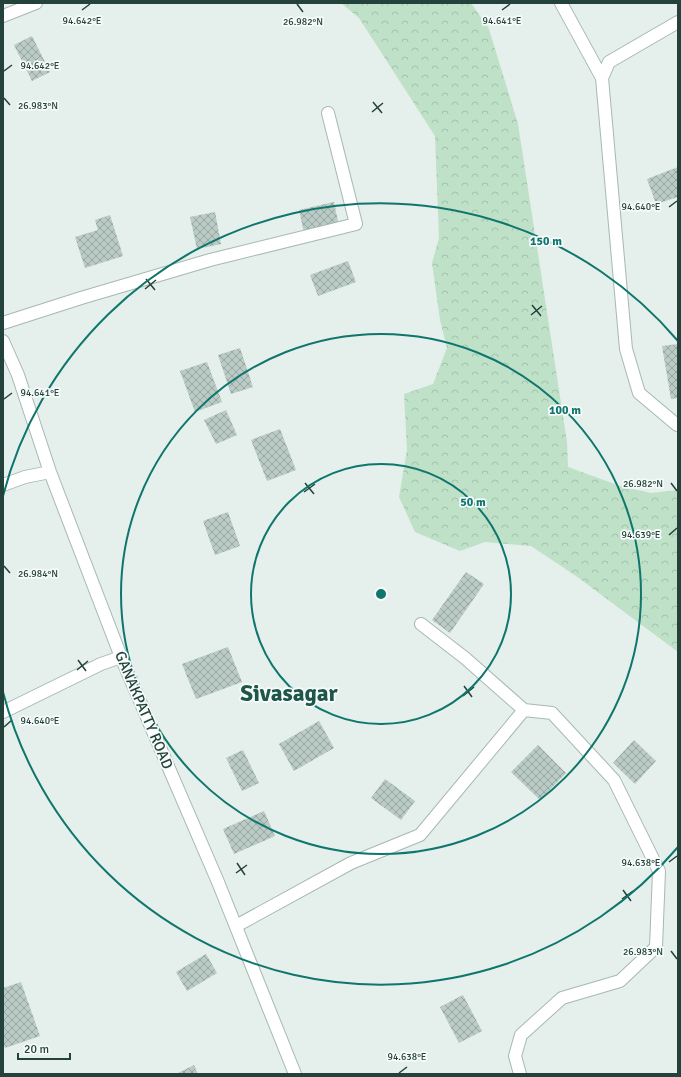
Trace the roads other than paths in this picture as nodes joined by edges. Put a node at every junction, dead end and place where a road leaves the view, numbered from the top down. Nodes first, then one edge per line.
1 (36, 3) edge
2 (561, 3) edge
3 (3, 16) edge
4 (678, 22) edge
5 (602, 78) junction
6 (328, 113) dead end
7 (3, 322) edge
8 (3, 341) edge
9 (678, 425) edge
10 (50, 472) junction
11 (3, 485) edge
12 (421, 624) dead end
13 (121, 657) junction
14 (524, 710) junction
15 (3, 712) edge
16 (236, 926) junction
17 (295, 1074) edge
18 (520, 1074) edge

1 - 3 street
2 - 5 street
4 - 5 street
5 - 9 street
6 - 7 street
8 - 10 street, GANAKPATTY ROAD
10 - 11 street
10 - 13 street, GANAKPATTY ROAD
12 - 14 street
13 - 15 street
13 - 16 street, GANAKPATTY ROAD
14 - 16 street
14 - 18 street
16 - 17 street, GANAKPATTY ROAD

